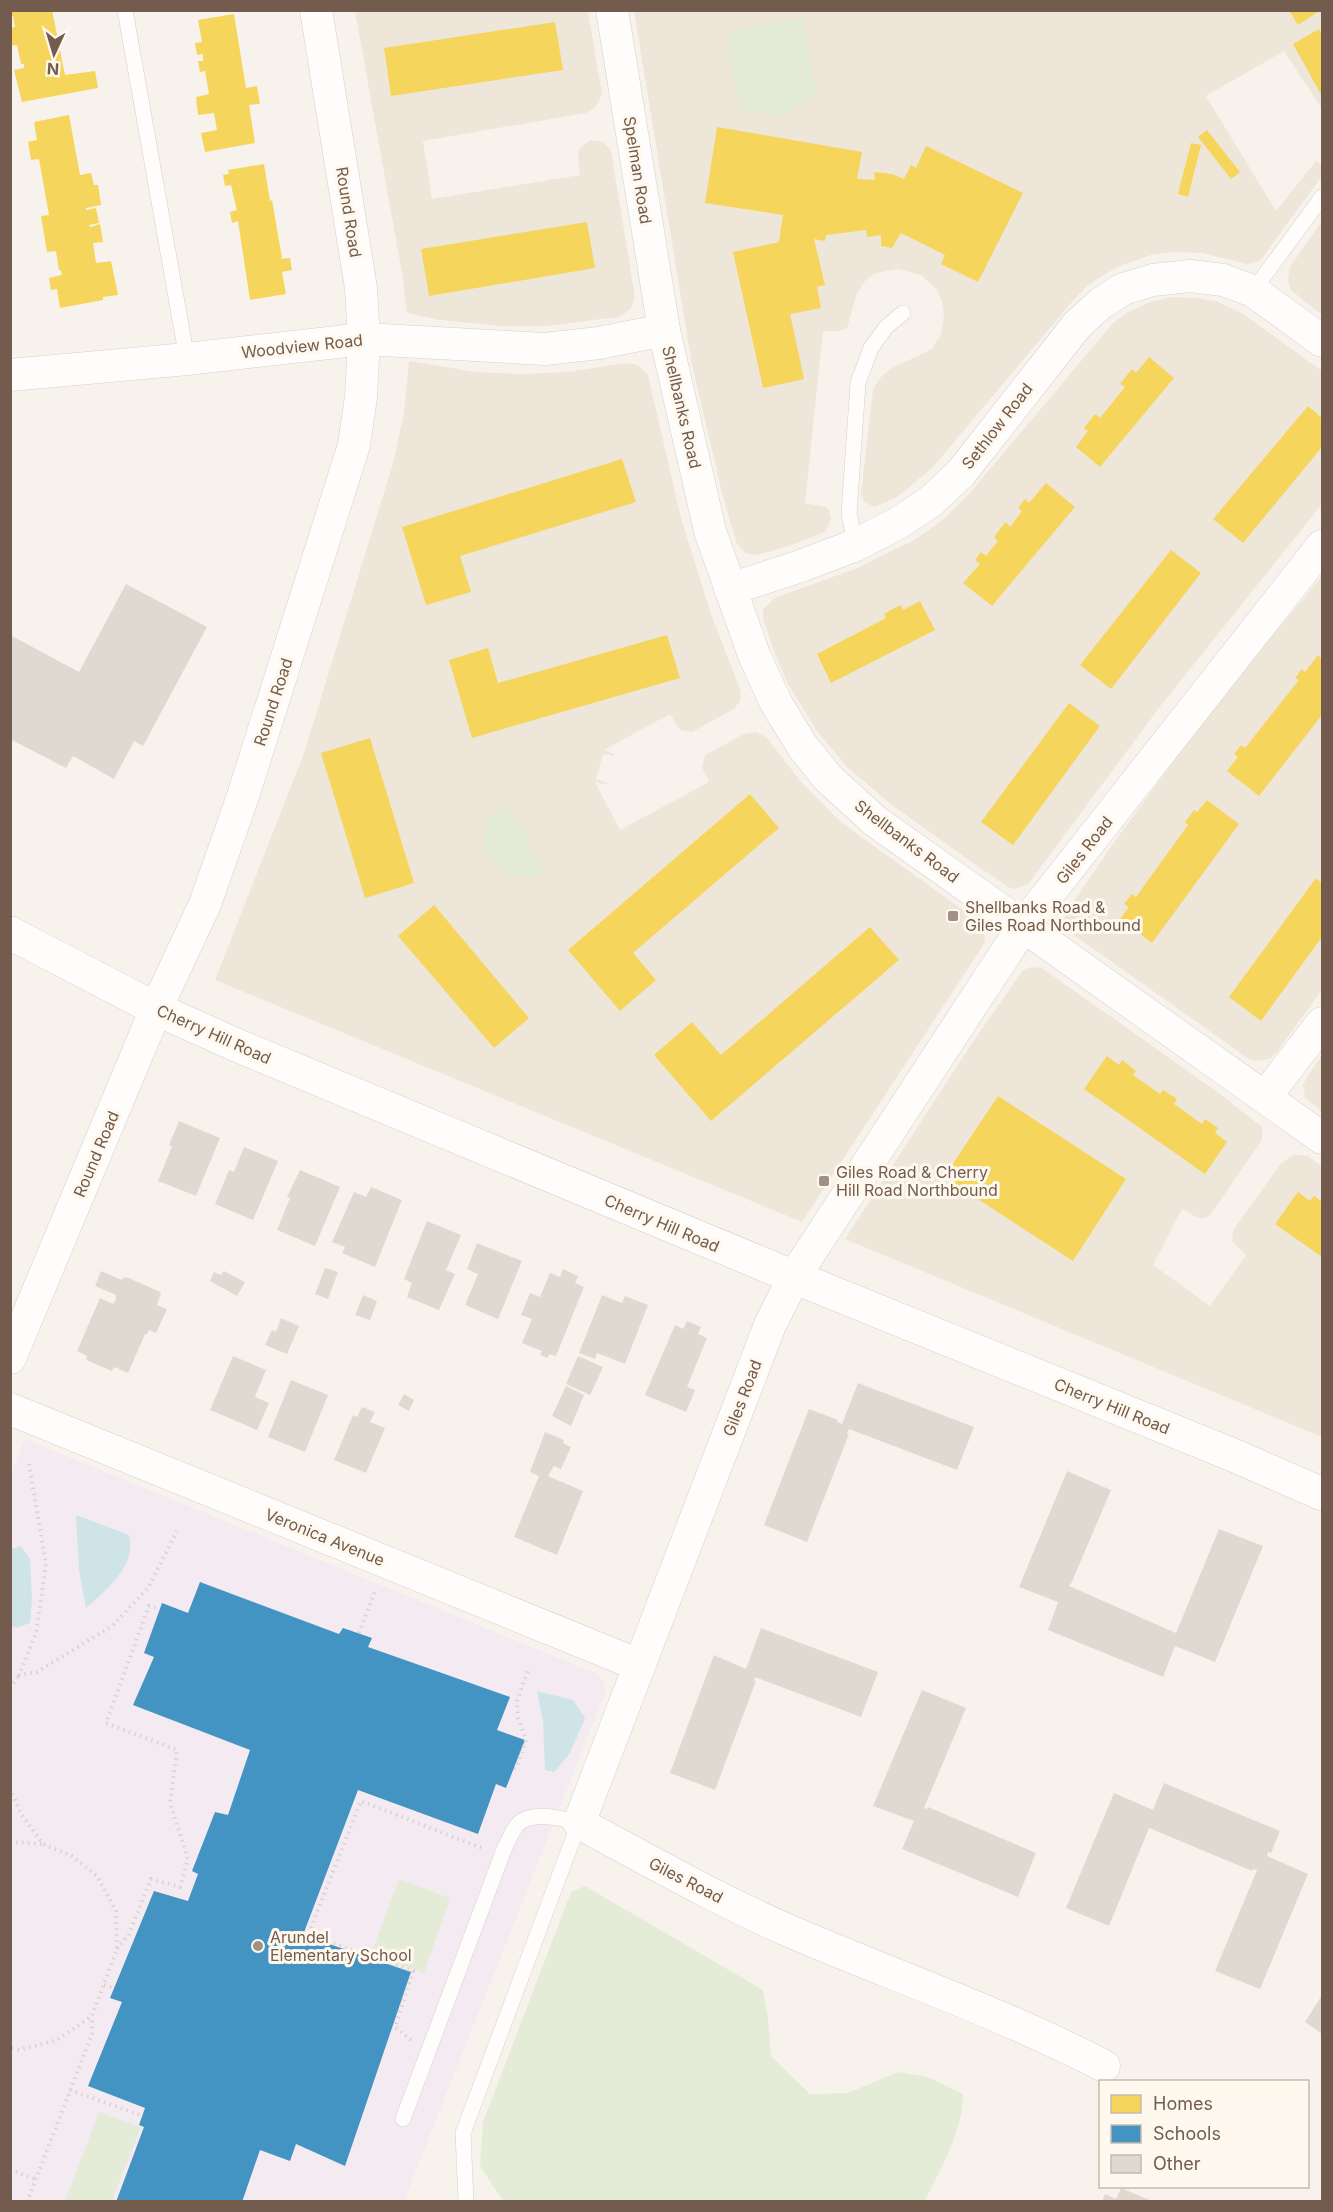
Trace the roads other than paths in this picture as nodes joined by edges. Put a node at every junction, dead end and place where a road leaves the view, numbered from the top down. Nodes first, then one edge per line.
1 (125, 10) edge
2 (316, 10) edge
3 (612, 10) edge
4 (1323, 196) edge
5 (1252, 291) junction
6 (903, 313) dead end
7 (664, 330) junction
8 (364, 339) junction
9 (1323, 341) edge
10 (188, 359) junction
11 (10, 375) edge
12 (856, 545) junction
13 (1323, 546) edge
14 (730, 589) junction
15 (1024, 926) junction
16 (10, 933) edge
17 (156, 1010) junction
18 (1323, 1023) edge
19 (1265, 1097) junction
20 (1323, 1138) edge
21 (794, 1277) junction
22 (10, 1358) edge
23 (10, 1409) edge
24 (1323, 1494) edge
25 (639, 1665) junction
26 (579, 1823) junction
27 (1104, 2066) dead end
28 (403, 2119) dead end
29 (466, 2202) edge

1 - 10 lane
2 - 8 street, Round Road
3 - 7 street, Spelman Road
4 - 5 lane
5 - 9 street, Sethlow Road
5 - 12 street, Sethlow Road
6 - 12 lane
7 - 8 street, Woodview Road
7 - 14 street, Shellbanks Road
8 - 10 street, Woodview Road
8 - 17 street, Round Road
10 - 11 street, Woodview Road
12 - 14 street, Sethlow Road
13 - 15 street, Giles Road
14 - 15 street, Shellbanks Road
15 - 19 street, Shellbanks Road
15 - 21 street, Giles Road
16 - 17 street, Cherry Hill Road
17 - 21 street, Cherry Hill Road
17 - 22 street, Round Road
18 - 19 street
19 - 20 street, Shellbanks Road
21 - 24 street, Cherry Hill Road
21 - 25 street, Giles Road
23 - 25 street, Veronica Avenue
25 - 26 street, Giles Road
26 - 27 street, Giles Road
26 - 28 lane
26 - 29 lane

